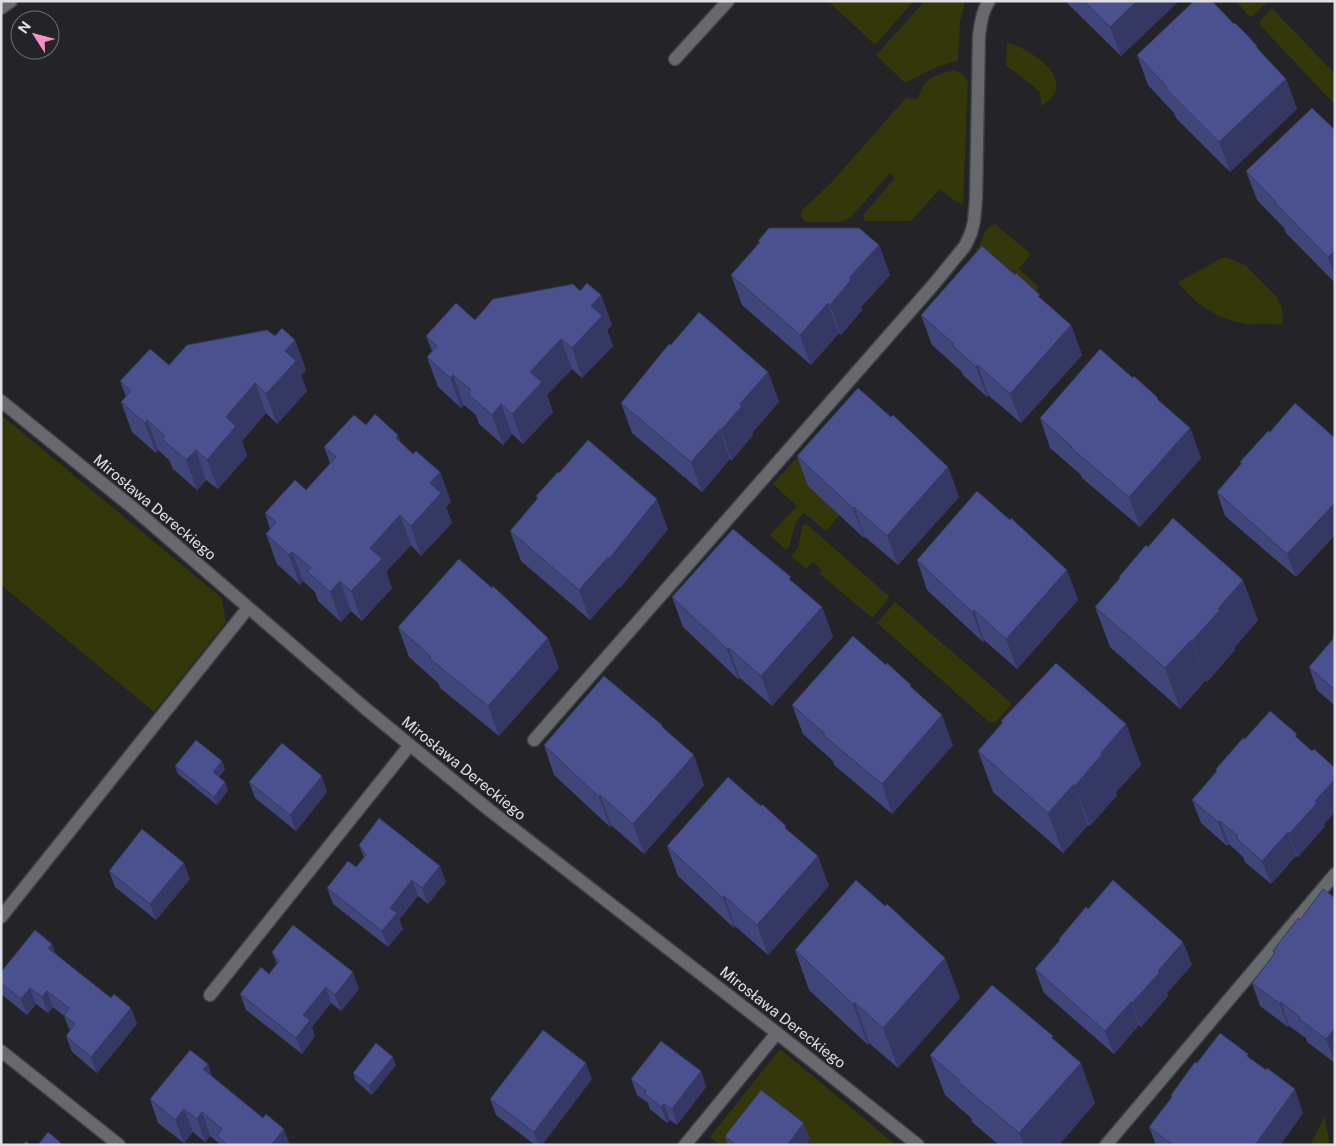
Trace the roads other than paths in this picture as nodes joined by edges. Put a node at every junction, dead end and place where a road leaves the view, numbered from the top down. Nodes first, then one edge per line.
1 (11, 1) edge
2 (728, 1) edge
3 (989, 1) edge
4 (1, 8) edge
5 (674, 59) dead end
6 (1, 401) edge
7 (248, 608) junction
8 (534, 740) dead end
9 (410, 745) junction
10 (1335, 874) edge
11 (1, 916) edge
12 (210, 995) dead end
13 (777, 1033) junction
14 (1, 1051) edge
15 (119, 1145) edge
16 (685, 1145) edge
17 (918, 1145) edge
18 (1106, 1145) edge

1 - 4 street
2 - 5 street
3 - 8 street
6 - 7 street, Mirosława Dereckiego
7 - 9 street, Mirosława Dereckiego
7 - 11 street
9 - 12 street
9 - 13 street, Mirosława Dereckiego
10 - 18 street
13 - 16 street
13 - 17 street, Mirosława Dereckiego
14 - 15 street

